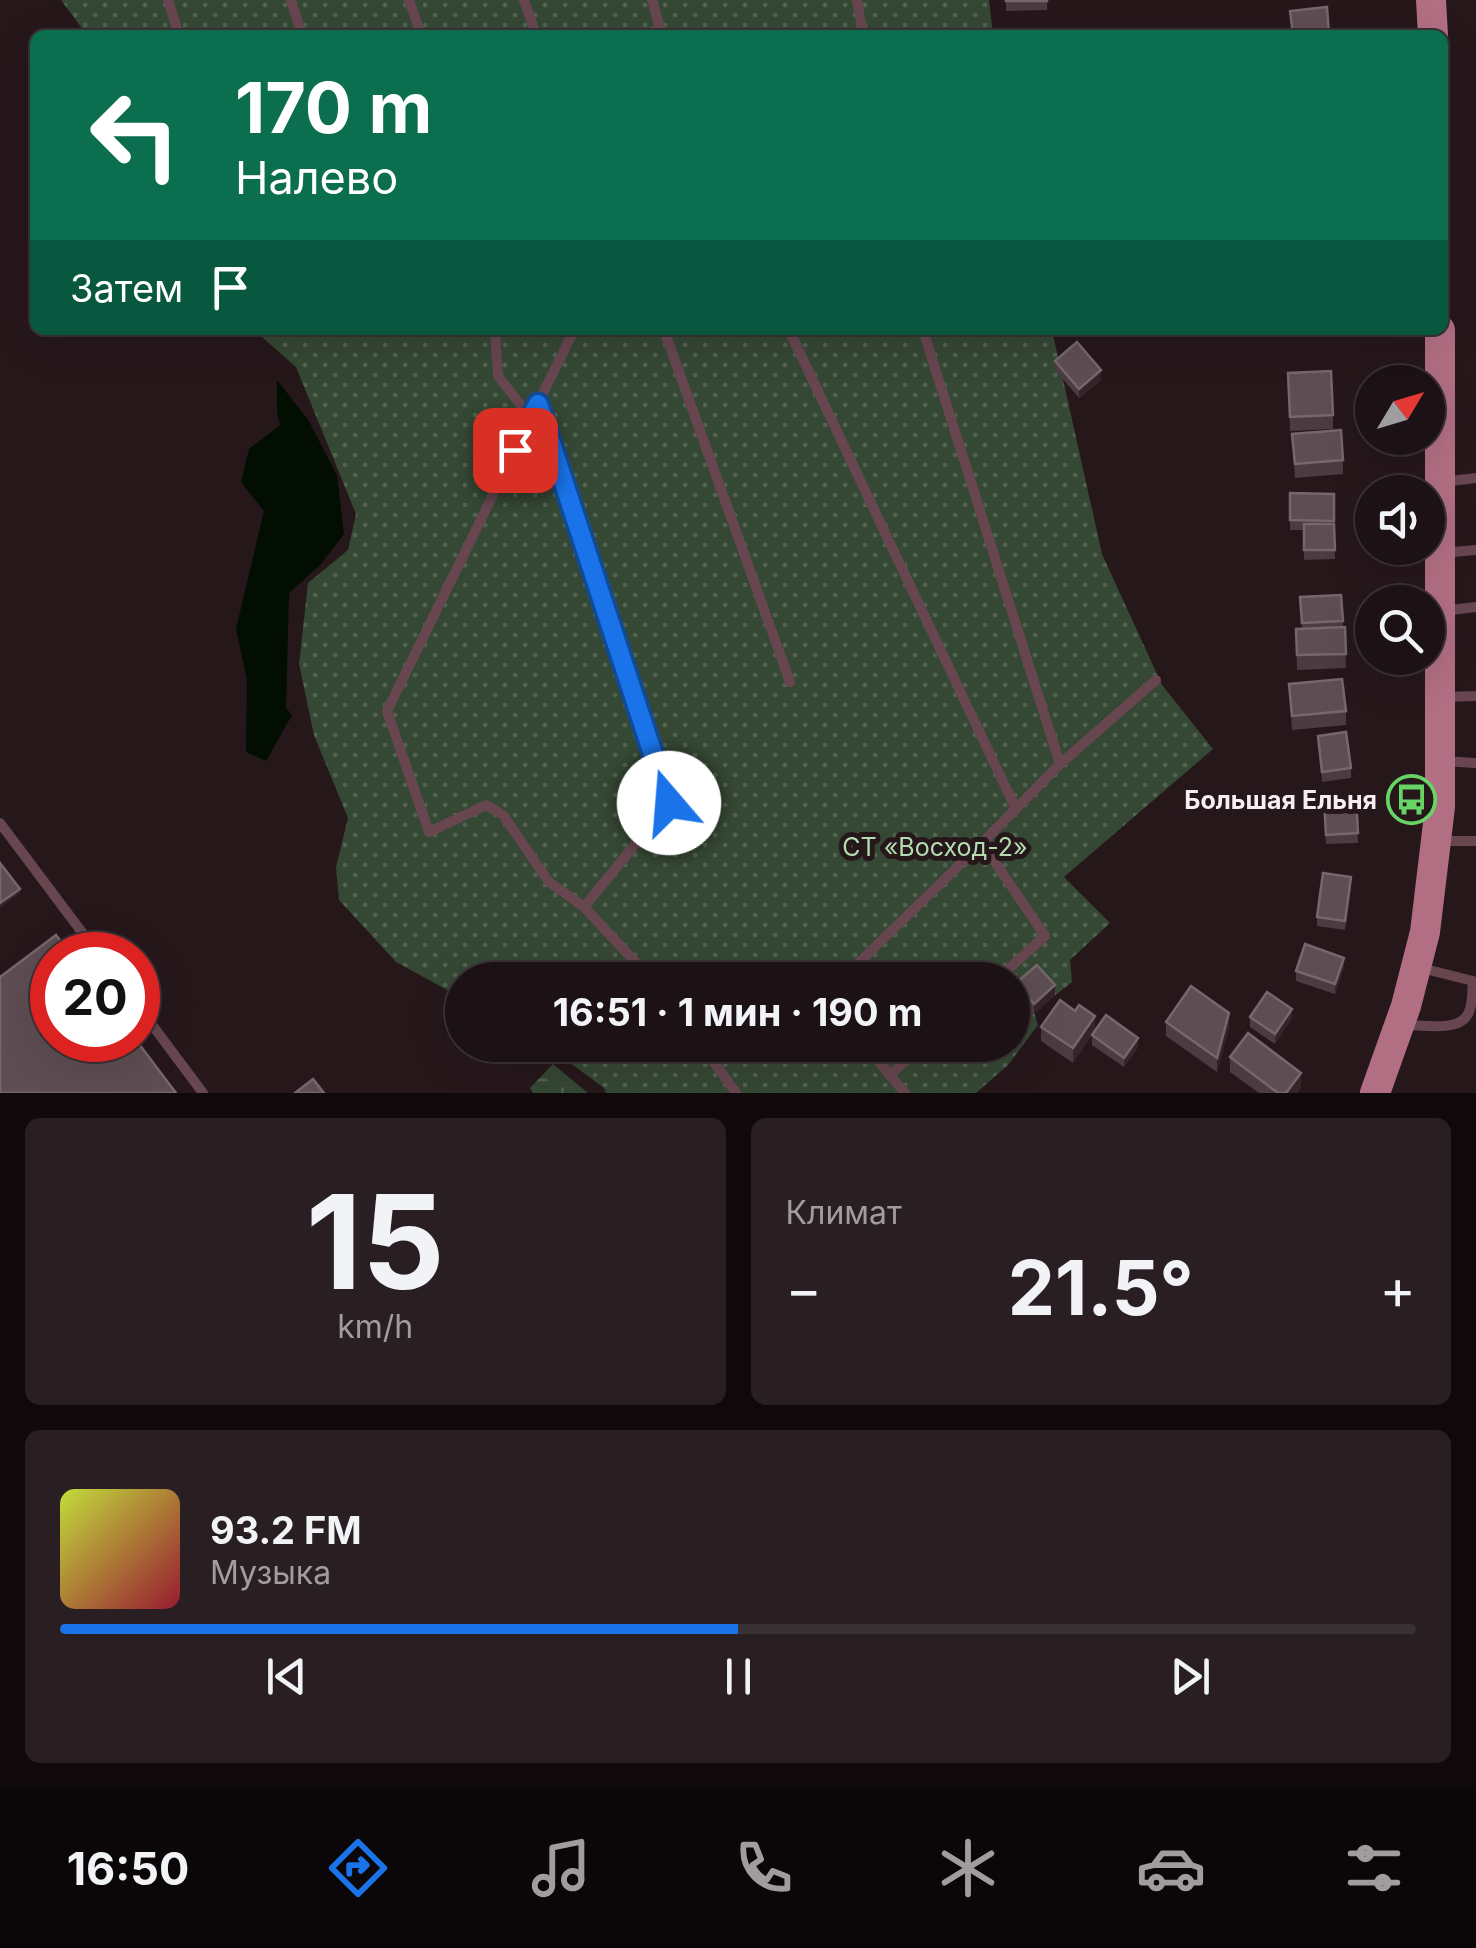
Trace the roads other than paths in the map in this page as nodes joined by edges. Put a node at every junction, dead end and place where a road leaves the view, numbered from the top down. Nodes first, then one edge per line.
1 (168, 0) edge
2 (290, 0) edge
3 (409, 0) edge
4 (524, 0) edge
5 (652, 0) edge
6 (857, 0) edge
7 (1431, 0) edge
8 (177, 30) edge
9 (300, 30) edge
10 (420, 30) edge
11 (534, 30) edge
12 (660, 30) edge
13 (862, 30) edge
14 (1432, 30) edge
15 (496, 335) edge
16 (572, 335) edge
17 (666, 335) edge
18 (791, 335) edge
19 (925, 335) edge
20 (1440, 335) edge
21 (538, 404) junction
22 (531, 418) junction
23 (1442, 475) edge
24 (1476, 478) edge
25 (1445, 482) edge
26 (1476, 550) edge
27 (1445, 553) edge
28 (1476, 607) edge
29 (1445, 611) edge
30 (1441, 675) edge
31 (1156, 680) dead end
32 (790, 682) dead end
33 (1476, 696) edge
34 (1441, 698) junction
35 (1441, 762) junction
36 (1476, 763) edge
37 (1060, 764) junction
38 (1016, 809) junction
39 (0, 823) edge
40 (1437, 841) junction
41 (1476, 841) edge
42 (982, 843) junction
43 (584, 906) junction
44 (82, 932) edge
45 (635, 962) edge
46 (860, 962) edge
47 (1016, 962) edge
48 (1416, 967) junction
49 (1400, 1025) junction
50 (160, 1035) edge
51 (714, 1062) edge
52 (879, 1062) edge
53 (904, 1062) edge
54 (890, 1075) junction
55 (203, 1093) edge
56 (736, 1093) edge
57 (905, 1093) edge
58 (1376, 1093) edge

1 - 8 lane
2 - 9 lane
3 - 10 lane
4 - 11 lane
5 - 12 lane
6 - 13 lane
7 - 14 main road
15 - 22 lane
16 - 21 lane
17 - 32 lane
18 - 38 lane
19 - 37 lane
20 - 23 main road
21 - 22 lane
21 - 43 lane
22 - 43 lane
24 - 25 lane
26 - 27 lane
28 - 29 lane
30 - 34 main road
31 - 37 lane
33 - 34 lane
34 - 35 main road
35 - 36 lane
35 - 40 main road
37 - 38 lane
38 - 42 lane
39 - 44 lane
40 - 41 lane
40 - 48 main road
42 - 46 lane
42 - 47 lane
43 - 45 lane
48 - 49 main road
48 - 49 lane
49 - 58 main road
50 - 55 lane
51 - 56 lane
52 - 54 lane
53 - 54 lane
54 - 57 lane

